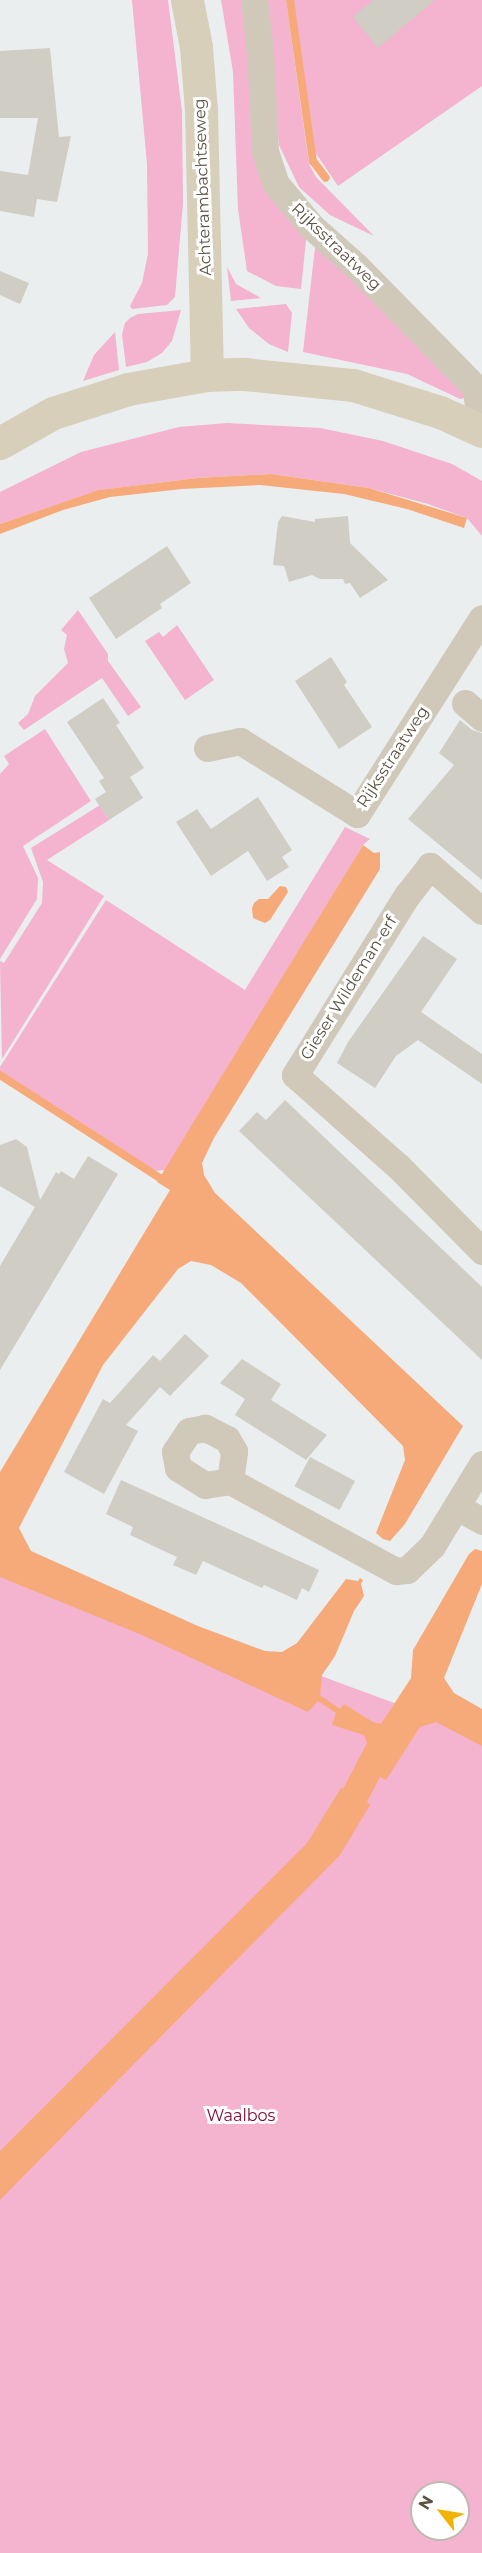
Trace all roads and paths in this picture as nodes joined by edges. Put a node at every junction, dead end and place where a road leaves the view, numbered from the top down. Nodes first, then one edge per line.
1 (188, 0) edge
2 (254, 0) edge
3 (207, 375) junction
4 (482, 429) edge
5 (0, 443) edge
6 (482, 618) edge
7 (207, 748) dead end
8 (482, 911) edge
9 (482, 1251) edge
10 (482, 1464) edge
11 (230, 1481) dead end
12 (457, 1507) junction
13 (482, 1521) edge

1 - 3 street, Achterambachtseweg
2 - 4 street, Rijksstraatweg
3 - 4 street, Rijksstraatweg
3 - 5 street, Rijksstraatweg
6 - 7 street, Rijksstraatweg
8 - 9 street, Gieser Wildeman-erf
10 - 12 street
11 - 12 street
12 - 13 street

